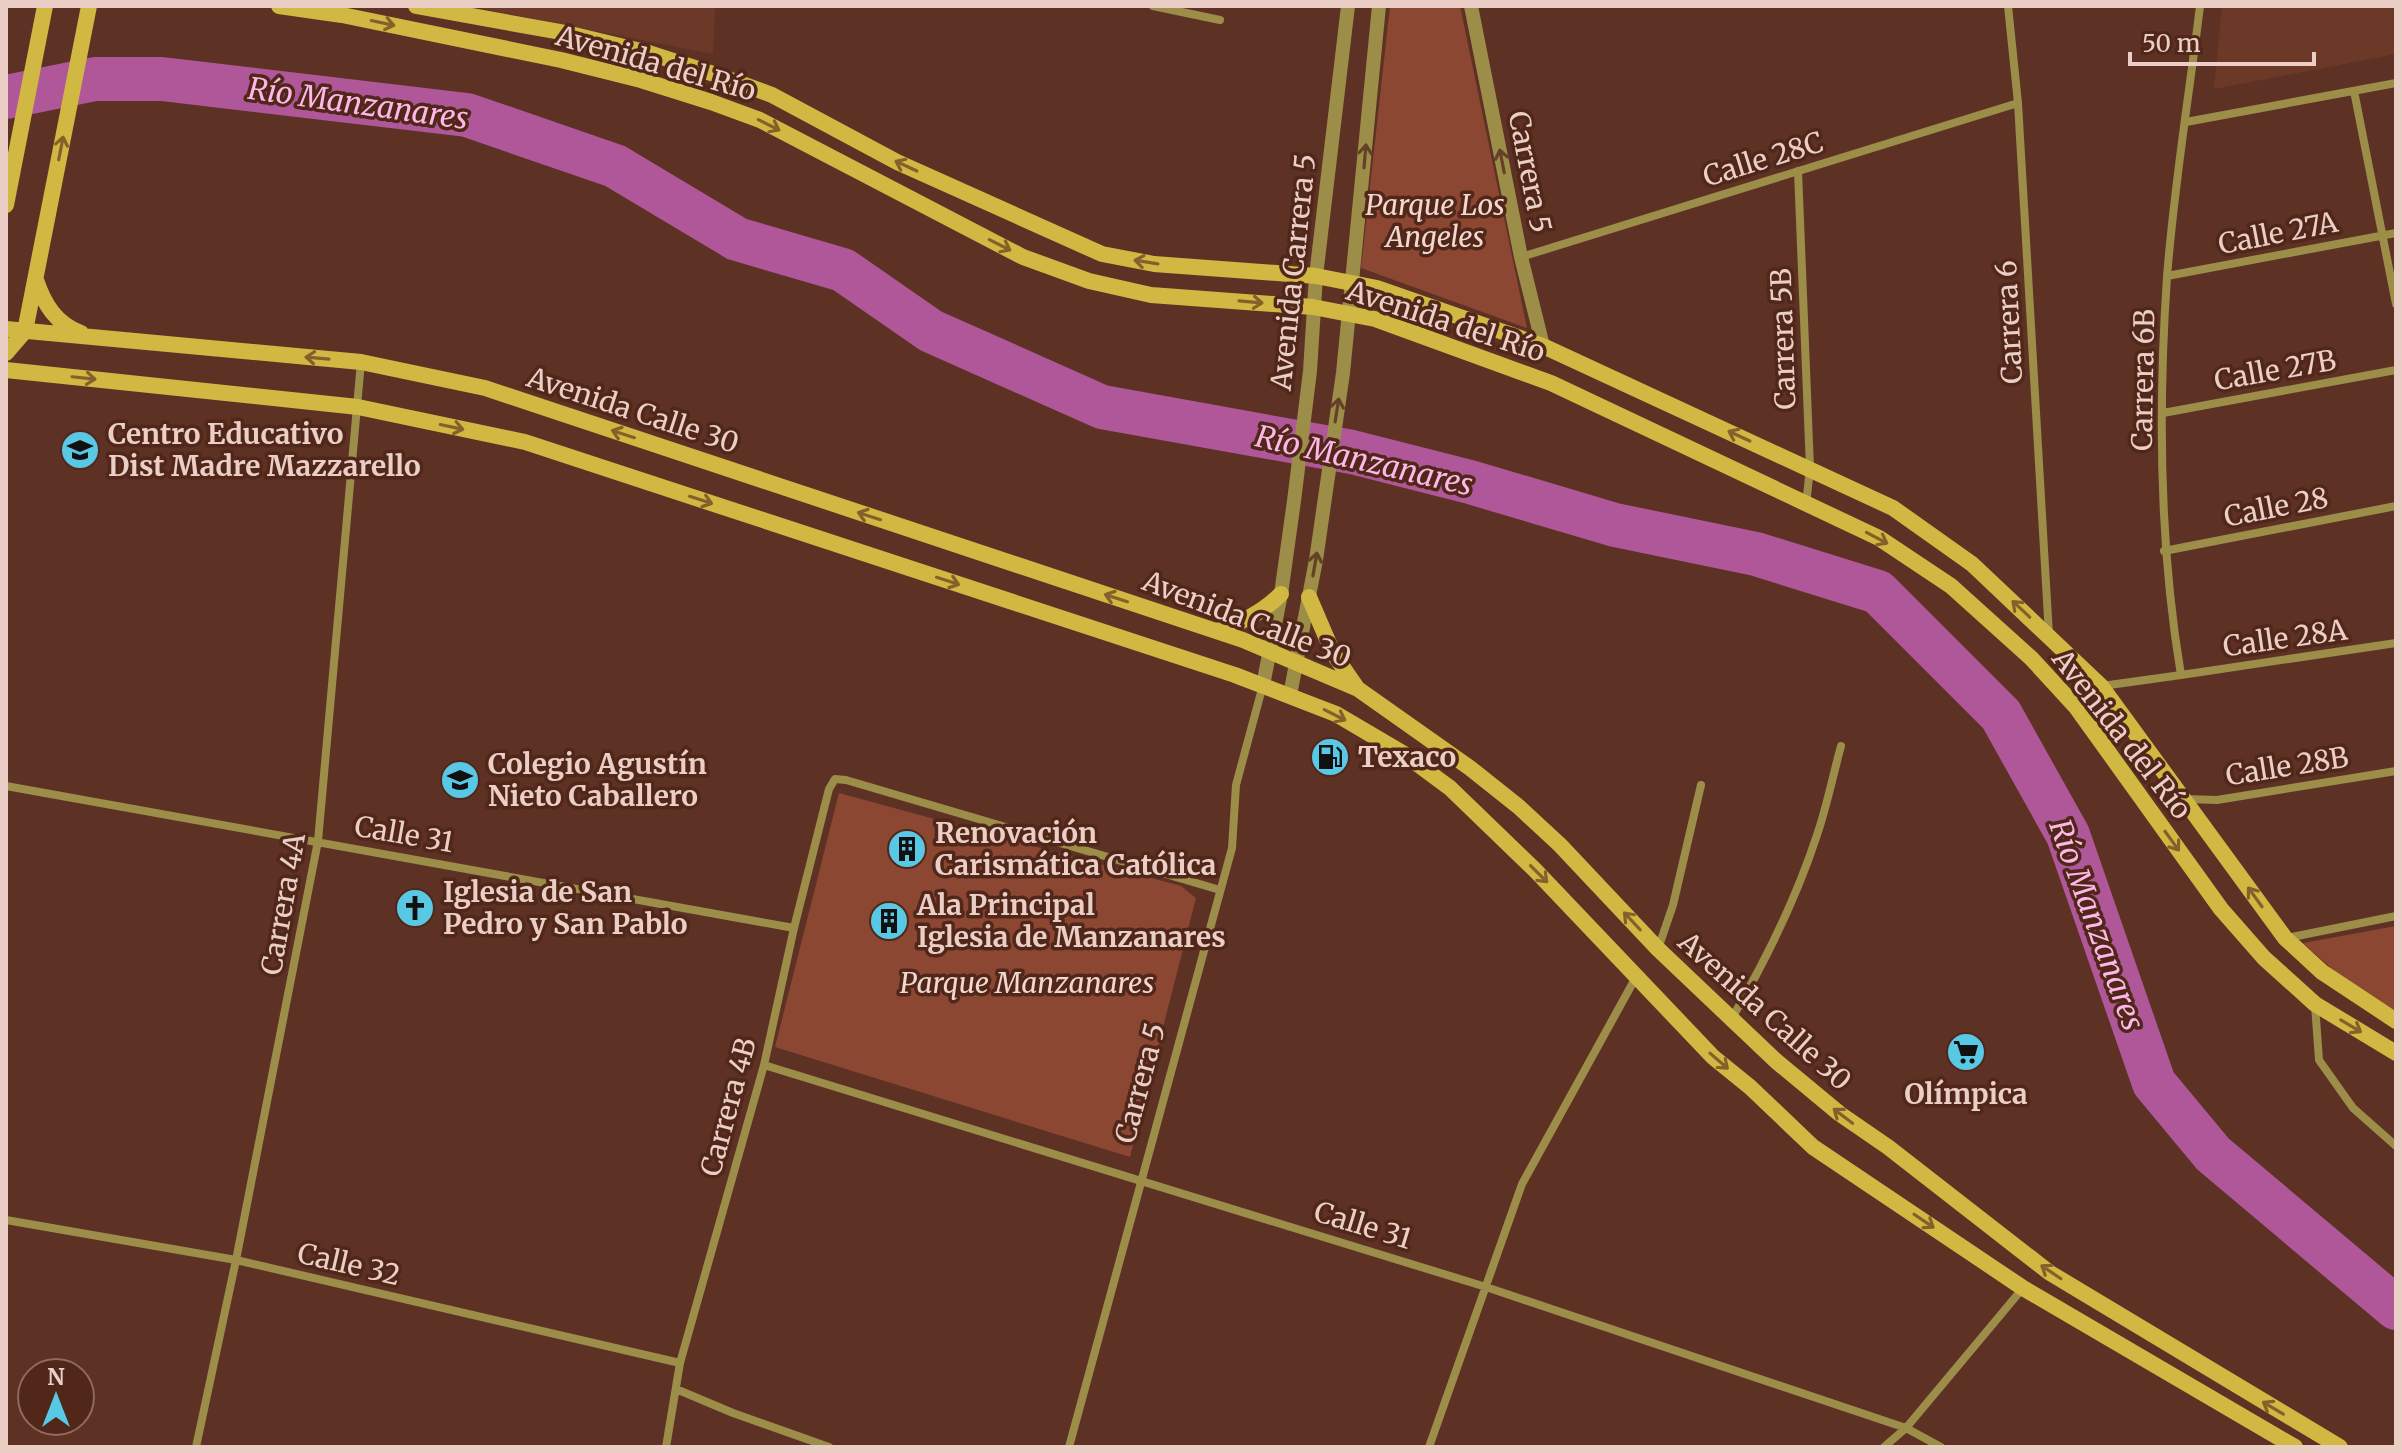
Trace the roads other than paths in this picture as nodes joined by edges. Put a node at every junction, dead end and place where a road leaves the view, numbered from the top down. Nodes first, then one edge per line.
1 (45, 6) edge
2 (89, 6) edge
3 (279, 6) edge
4 (416, 6) edge
5 (1153, 6) edge
6 (1348, 6) edge
7 (1379, 6) edge
8 (1471, 6) edge
9 (2008, 6) edge
10 (2200, 6) edge
11 (1220, 20) dead end
12 (2396, 83) edge
13 (2354, 91) junction
14 (2018, 103) junction
15 (2186, 122) junction
16 (1798, 171) junction
17 (6, 205) edge
18 (2396, 233) edge
19 (2383, 235) junction
20 (1521, 257) junction
21 (1316, 276) junction
22 (2167, 276) junction
23 (36, 279) junction
24 (1354, 281) junction
25 (2396, 304) edge
26 (1313, 307) junction
27 (1349, 313) junction
28 (6, 329) edge
29 (25, 331) junction
30 (94, 337) junction
31 (1543, 346) junction
32 (6, 353) edge
33 (361, 362) junction
34 (6, 370) edge
35 (2396, 370) edge
36 (358, 407) junction
37 (2163, 413) junction
38 (1810, 468) junction
39 (1806, 505) junction
40 (2396, 506) edge
41 (2164, 551) junction
42 (1281, 594) junction
43 (1309, 597) junction
44 (1217, 631) junction
45 (2050, 636) junction
46 (2396, 643) edge
47 (1270, 651) junction
48 (1298, 662) junction
49 (2181, 675) junction
50 (1263, 685) junction
51 (2101, 686) junction
52 (1358, 689) junction
53 (1290, 695) junction
54 (1841, 746) dead end
55 (2396, 771) edge
56 (1701, 785) dead end
57 (6, 786) edge
58 (2185, 799) junction
59 (318, 841) junction
60 (1220, 890) junction
61 (2396, 916) edge
62 (794, 928) junction
63 (2285, 938) junction
64 (1658, 949) junction
65 (1637, 975) junction
66 (2315, 1004) junction
67 (1731, 1019) junction
68 (2396, 1021) edge
69 (2396, 1053) edge
70 (764, 1065) junction
71 (2396, 1146) edge
72 (1140, 1179) junction
73 (6, 1220) edge
74 (236, 1260) junction
75 (1486, 1287) junction
76 (2023, 1288) junction
77 (680, 1363) junction
78 (676, 1389) junction
79 (1906, 1428) junction
80 (196, 1447) edge
81 (666, 1447) edge
82 (829, 1447) edge
83 (1069, 1447) edge
84 (1429, 1447) edge
85 (1884, 1447) edge
86 (1941, 1447) edge
87 (2295, 1447) edge
88 (2340, 1447) edge

1 - 17 main road
23 -> 2 main road
3 -> 26 main road, Avenida del Río
21 -> 4 main road, Avenida del Río
5 - 11 street
6 - 21 street, Avenida Carrera 5
24 -> 7 street
20 -> 8 street, Carrera 5
9 - 14 street, Carrera 6
10 - 15 street, Carrera 6B
12 - 13 street
13 - 15 street
13 - 19 street
14 - 16 street, Calle 28C
14 - 45 street, Carrera 6
15 - 22 street, Carrera 6B
16 - 20 street, Calle 28C
16 - 38 street, Carrera 5B
18 - 19 street, Calle 27A
19 - 22 street, Calle 27A
19 - 25 street
20 - 31 street, Carrera 5
21 - 24 main road, Avenida del Río
21 - 26 street, Avenida Carrera 5
22 - 37 street, Carrera 6B
23 - 29 main road
23 - 30 main road
24 - 27 street
24 - 31 main road, Avenida del Río
26 - 27 main road, Avenida del Río
26 - 42 street, Avenida Carrera 5
27 - 39 main road, Avenida del Río
43 -> 27 street
28 - 29 main road, Avenida Calle 30
29 - 30 main road, Avenida Calle 30
29 - 32 main road
33 -> 30 main road, Avenida Calle 30
38 -> 31 main road, Avenida del Río
33 - 36 street, Carrera 4A
44 -> 33 main road, Avenida Calle 30
34 -> 36 main road, Avenida Calle 30
35 - 37 street, Calle 27B
36 -> 50 main road, Avenida Calle 30
36 - 59 street, Carrera 4A
37 - 41 street, Carrera 6B
38 - 39 street, Carrera 5B
45 -> 38 main road, Avenida del Río
39 -> 66 main road, Avenida del Río
40 - 41 street, Calle 28
41 - 49 street, Carrera 6B
42 - 44 main road
42 - 47 street, Avenida Carrera 5
43 - 48 street
43 - 52 main road
44 - 47 main road, Avenida Calle 30
45 - 51 main road, Avenida del Río
46 - 49 street, Calle 28A
47 - 48 main road, Avenida Calle 30
47 - 50 street, Avenida Carrera 5
48 - 52 main road, Avenida Calle 30
48 - 53 street
49 - 51 street
50 - 53 main road, Avenida Calle 30
50 - 60 street, Carrera 5
51 - 58 main road, Avenida del Río
64 -> 52 main road, Avenida Calle 30
53 -> 65 main road, Avenida Calle 30
54 - 67 street
55 - 58 street, Calle 28B
56 - 64 street
57 - 59 street, Calle 31
63 -> 58 main road, Avenida del Río
59 - 62 street, Calle 31
59 - 74 street, Carrera 4A
60 - 62 street, Carrera 4B
60 - 72 street, Carrera 5
61 - 63 street
62 - 70 street, Carrera 4B
63 - 68 main road, Avenida del Río
64 - 67 main road, Avenida Calle 30
65 - 75 street
65 -> 76 main road, Avenida Calle 30
66 -> 69 main road, Avenida del Río
66 - 71 street
88 -> 67 main road, Avenida Calle 30
70 - 72 street, Calle 31
70 - 77 street, Carrera 4B
72 - 75 street, Calle 31
72 - 83 street, Carrera 5
73 - 74 street, Calle 32
74 - 77 street, Calle 32
74 - 80 street, Carrera 4A
75 - 79 street, Calle 31
75 - 84 street
76 - 79 street
76 - 87 main road, Avenida Calle 30
77 - 78 street, Carrera 4B
78 - 81 street, Carrera 4B
78 - 82 street
79 - 85 street
79 - 86 street, Calle 31

